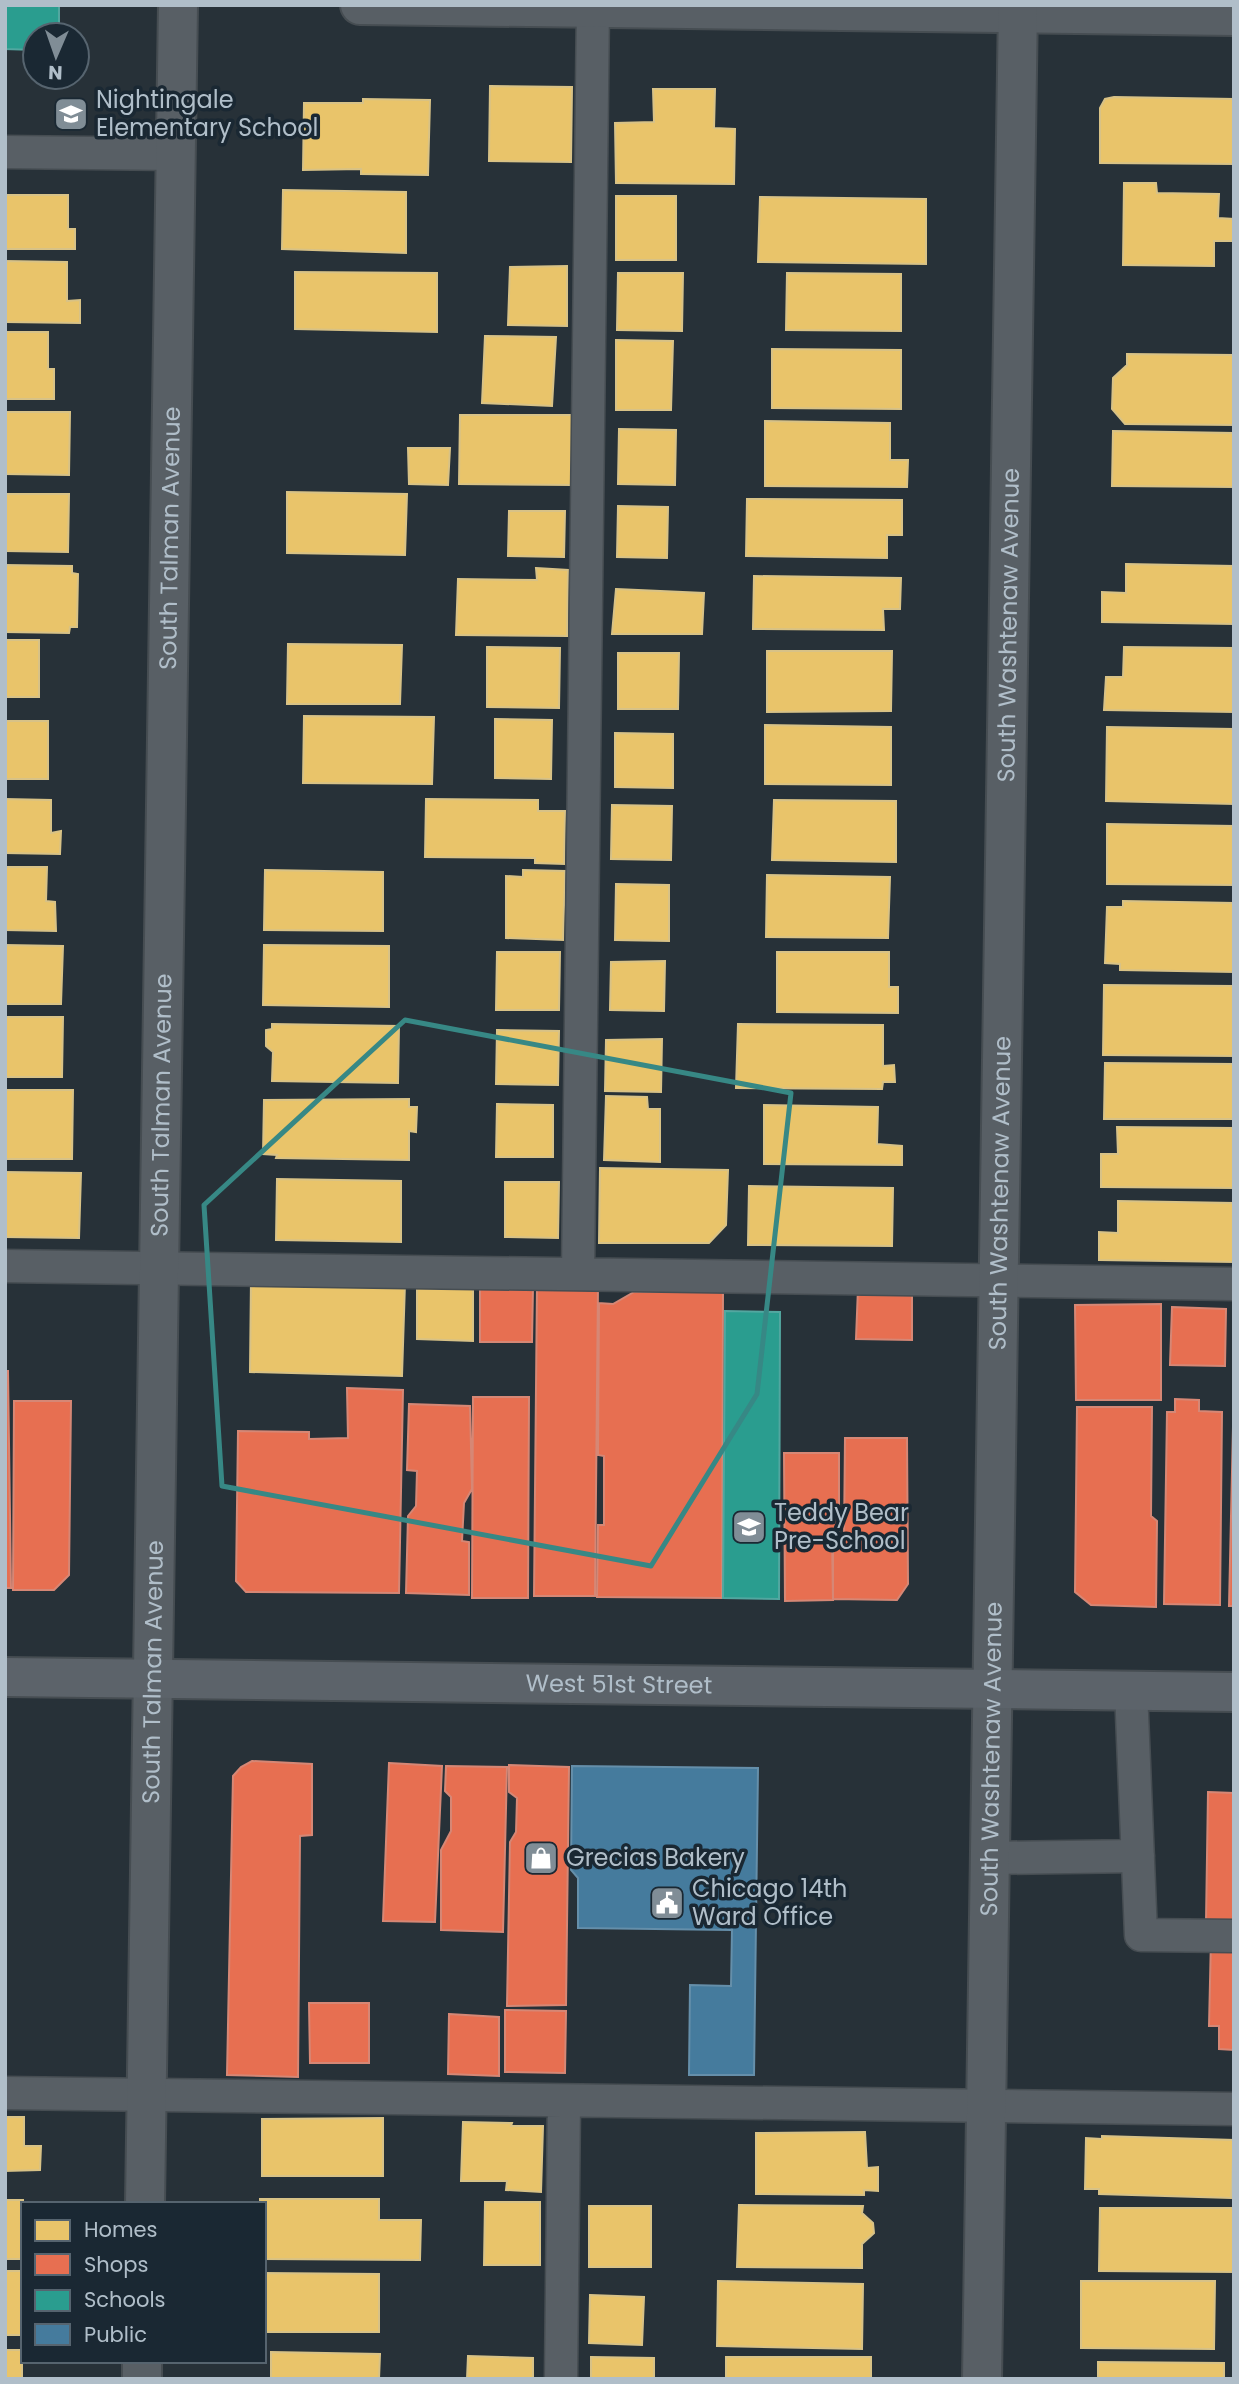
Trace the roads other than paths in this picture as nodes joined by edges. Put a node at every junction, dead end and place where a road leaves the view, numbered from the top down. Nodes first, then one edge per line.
1 (178, 5) edge
2 (360, 5) edge
3 (593, 7) edge
4 (1018, 9) edge
5 (1234, 16) edge
6 (5, 152) edge
7 (176, 154) junction
8 (5, 1266) edge
9 (159, 1269) junction
10 (578, 1274) junction
11 (999, 1281) junction
12 (1234, 1284) edge
13 (5, 1677) edge
14 (152, 1678) junction
15 (993, 1689) junction
16 (1131, 1690) junction
17 (1234, 1692) edge
18 (1138, 1856) junction
19 (990, 1858) junction
20 (1234, 1936) edge
21 (5, 2093) edge
22 (146, 2095) junction
23 (564, 2101) junction
24 (986, 2106) junction
25 (1234, 2109) edge
26 (145, 2202) edge
27 (561, 2379) edge
28 (982, 2379) edge

1 - 7 street, South Talman Avenue
2 - 3 street
3 - 4 street
3 - 10 lane
4 - 5 street
4 - 11 street, South Washtenaw Avenue
6 - 7 lane
7 - 9 street, South Talman Avenue
8 - 9 lane
9 - 10 lane
9 - 14 street, South Talman Avenue
10 - 11 lane
11 - 12 lane
11 - 15 street, South Washtenaw Avenue
13 - 14 street, West 51st Street
14 - 15 street, West 51st Street
14 - 22 street, South Talman Avenue
15 - 16 street, West 51st Street
15 - 19 street, South Washtenaw Avenue
16 - 17 street, West 51st Street
16 - 18 lane
18 - 19 lane
18 - 20 lane
19 - 24 street, South Washtenaw Avenue
21 - 22 lane
22 - 23 lane
22 - 26 street, South Talman Avenue
23 - 24 lane
23 - 27 lane
24 - 25 lane
24 - 28 street, South Washtenaw Avenue

